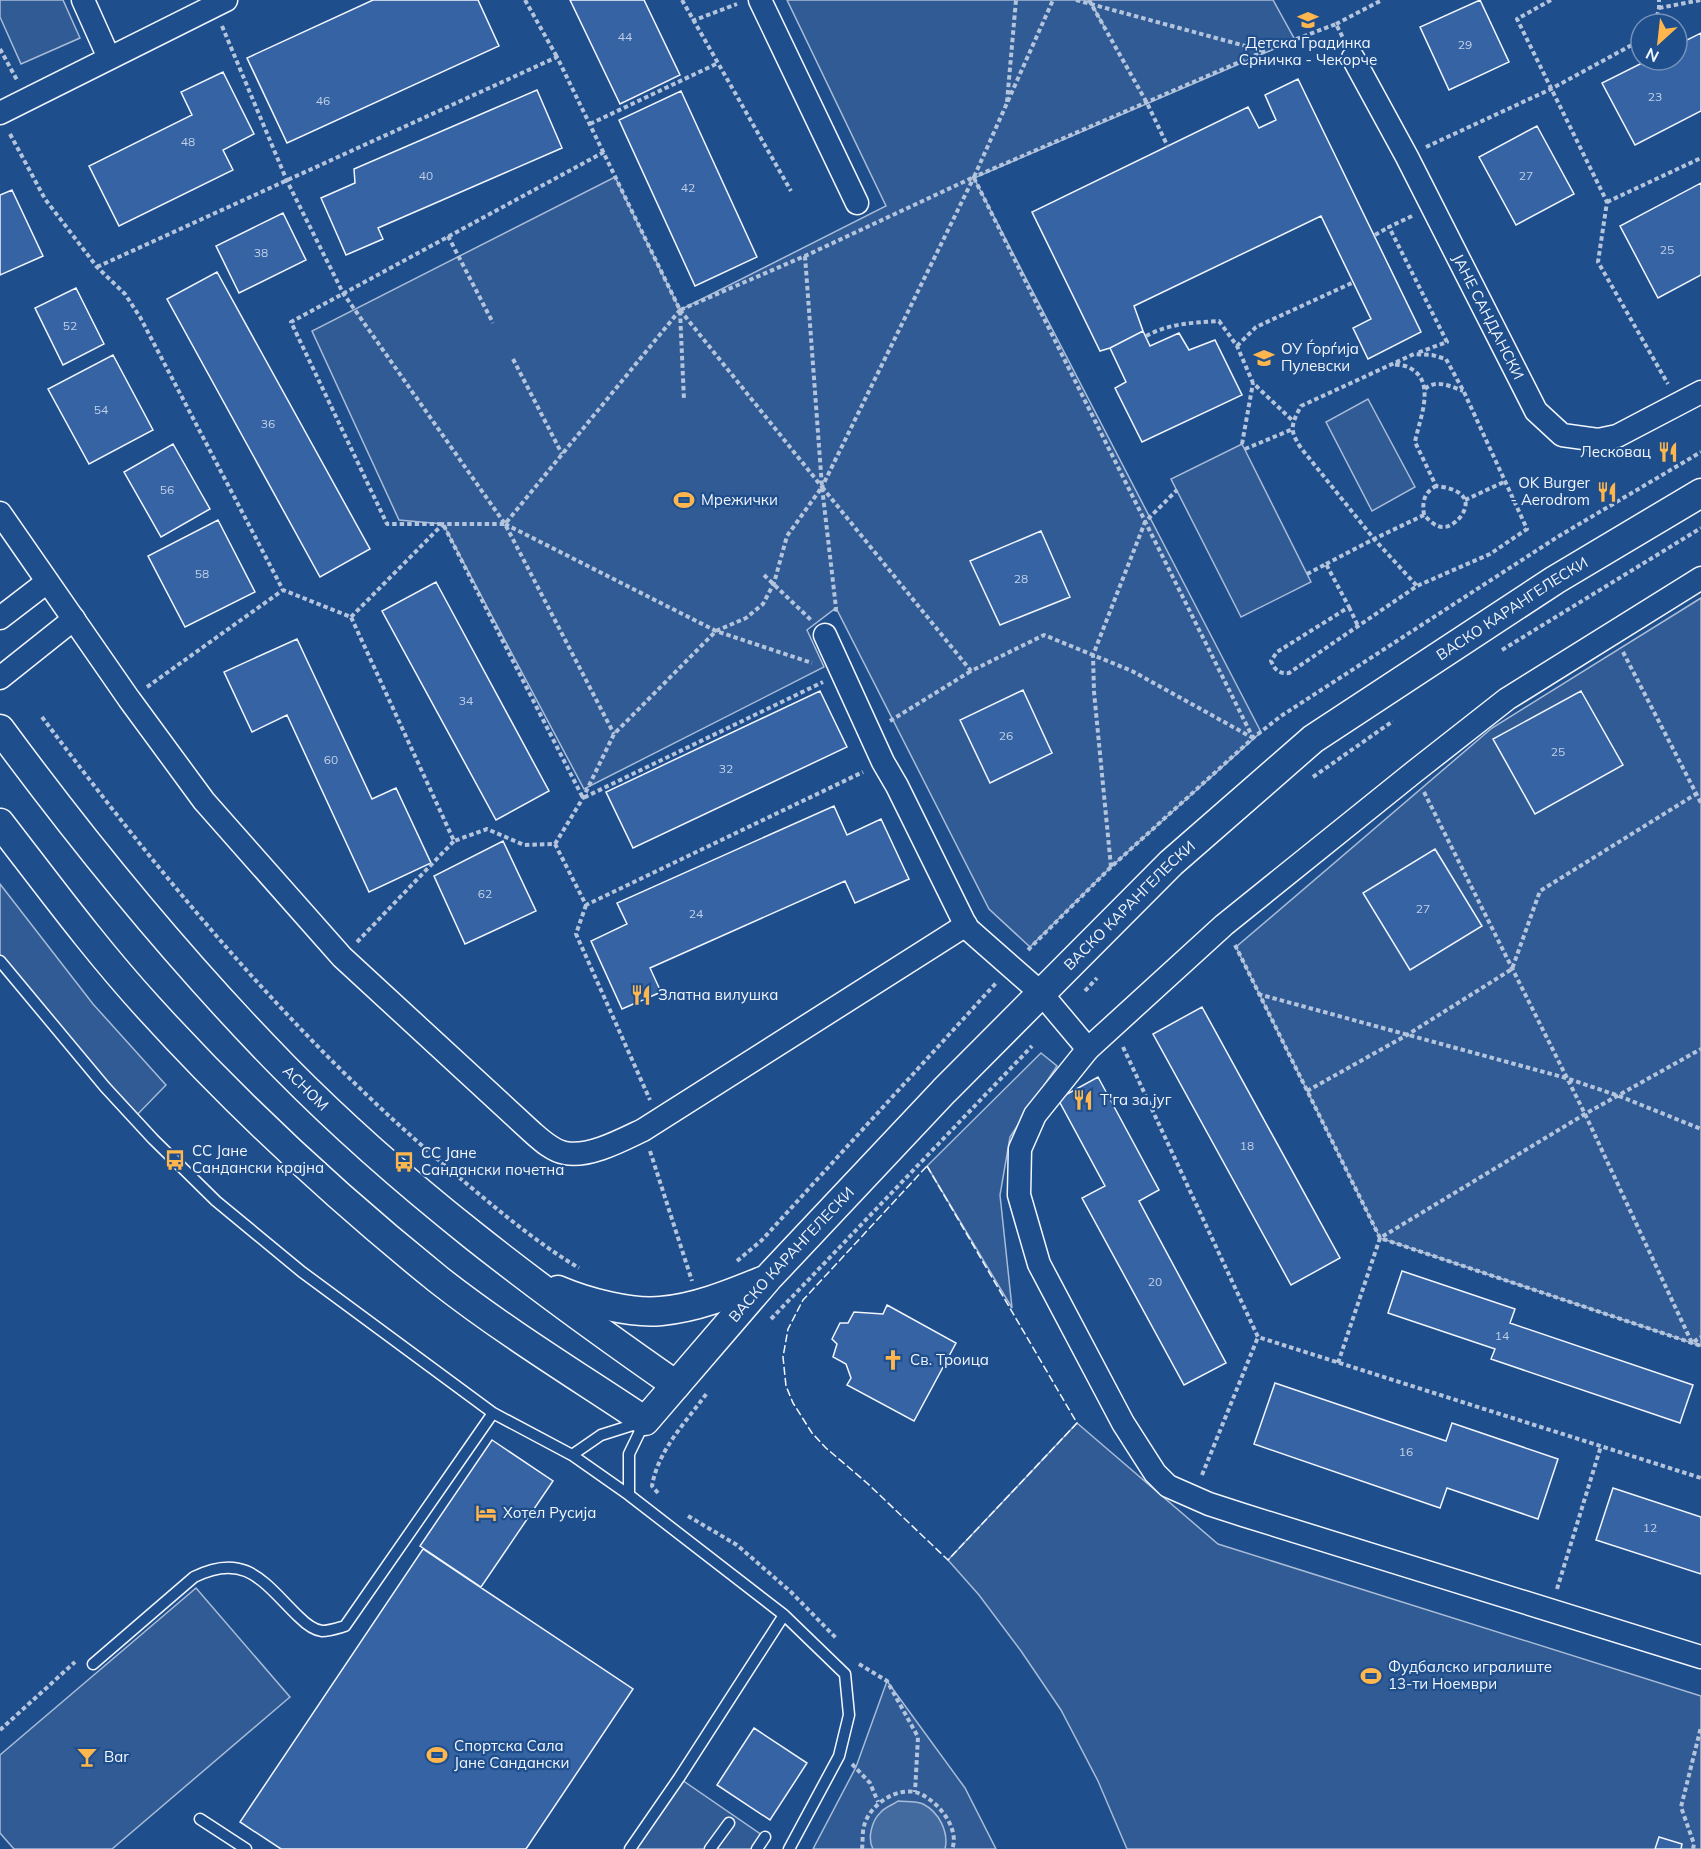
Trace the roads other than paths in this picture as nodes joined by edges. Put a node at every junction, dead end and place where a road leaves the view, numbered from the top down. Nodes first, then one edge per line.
1 (83, 0) edge
2 (750, 2) edge
3 (220, 3) edge
4 (109, 58) junction
5 (1353, 58) road end
6 (3, 120) edge
7 (857, 203) dead end
8 (1701, 392) edge
9 (1701, 493) edge
10 (0, 513) edge
11 (1701, 578) edge
12 (47, 582) junction
13 (0, 618) edge
14 (74, 619) junction
15 (825, 635) road end
16 (0, 678) edge
17 (0, 729) edge
18 (0, 824) edge
19 (966, 925) junction
20 (0, 961) edge
21 (1041, 993) junction
22 (1088, 1049) junction
23 (513, 1267) junction
24 (768, 1278) junction
25 (676, 1385) junction
26 (493, 1413) junction
27 (645, 1421) junction
28 (572, 1455) junction
29 (629, 1495) junction
30 (784, 1615) junction
31 (1701, 1657) edge
32 (93, 1664) road end
33 (200, 1819) dead end
34 (729, 1823) dead end
35 (765, 1837) dead end
36 (246, 1849) edge
37 (630, 1849) edge
38 (710, 1849) edge
39 (757, 1849) edge
40 (789, 1849) edge

1 - 4 street
2 - 7 street
3 - 4 street
4 - 6 street
5 - 8 street, ЈАНЕ САНДАНСКИ
9 - 21 street, ВАСКО КАРАНГЕЛЕСКИ
10 - 12 street
11 - 22 street
12 - 13 street
12 - 14 street
14 - 16 street
14 - 19 street
15 - 19 street
17 - 23 street, АСНОМ
18 - 27 street
19 - 21 street
20 - 26 lane
21 - 22 street
21 - 24 street, ВАСКО КАРАНГЕЛЕСКИ
22 - 31 street
23 - 24 street
23 - 25 street, АСНОМ
24 - 25 street, ВАСКО КАРАНГЕЛЕСКИ
25 - 27 street, ВАСКО КАРАНГЕЛЕСКИ
26 - 28 lane
26 - 32 lane
27 - 28 lane
27 - 29 lane
28 - 29 lane
29 - 30 lane
30 - 37 lane
30 - 40 lane
33 - 36 lane
34 - 38 lane
35 - 39 lane

